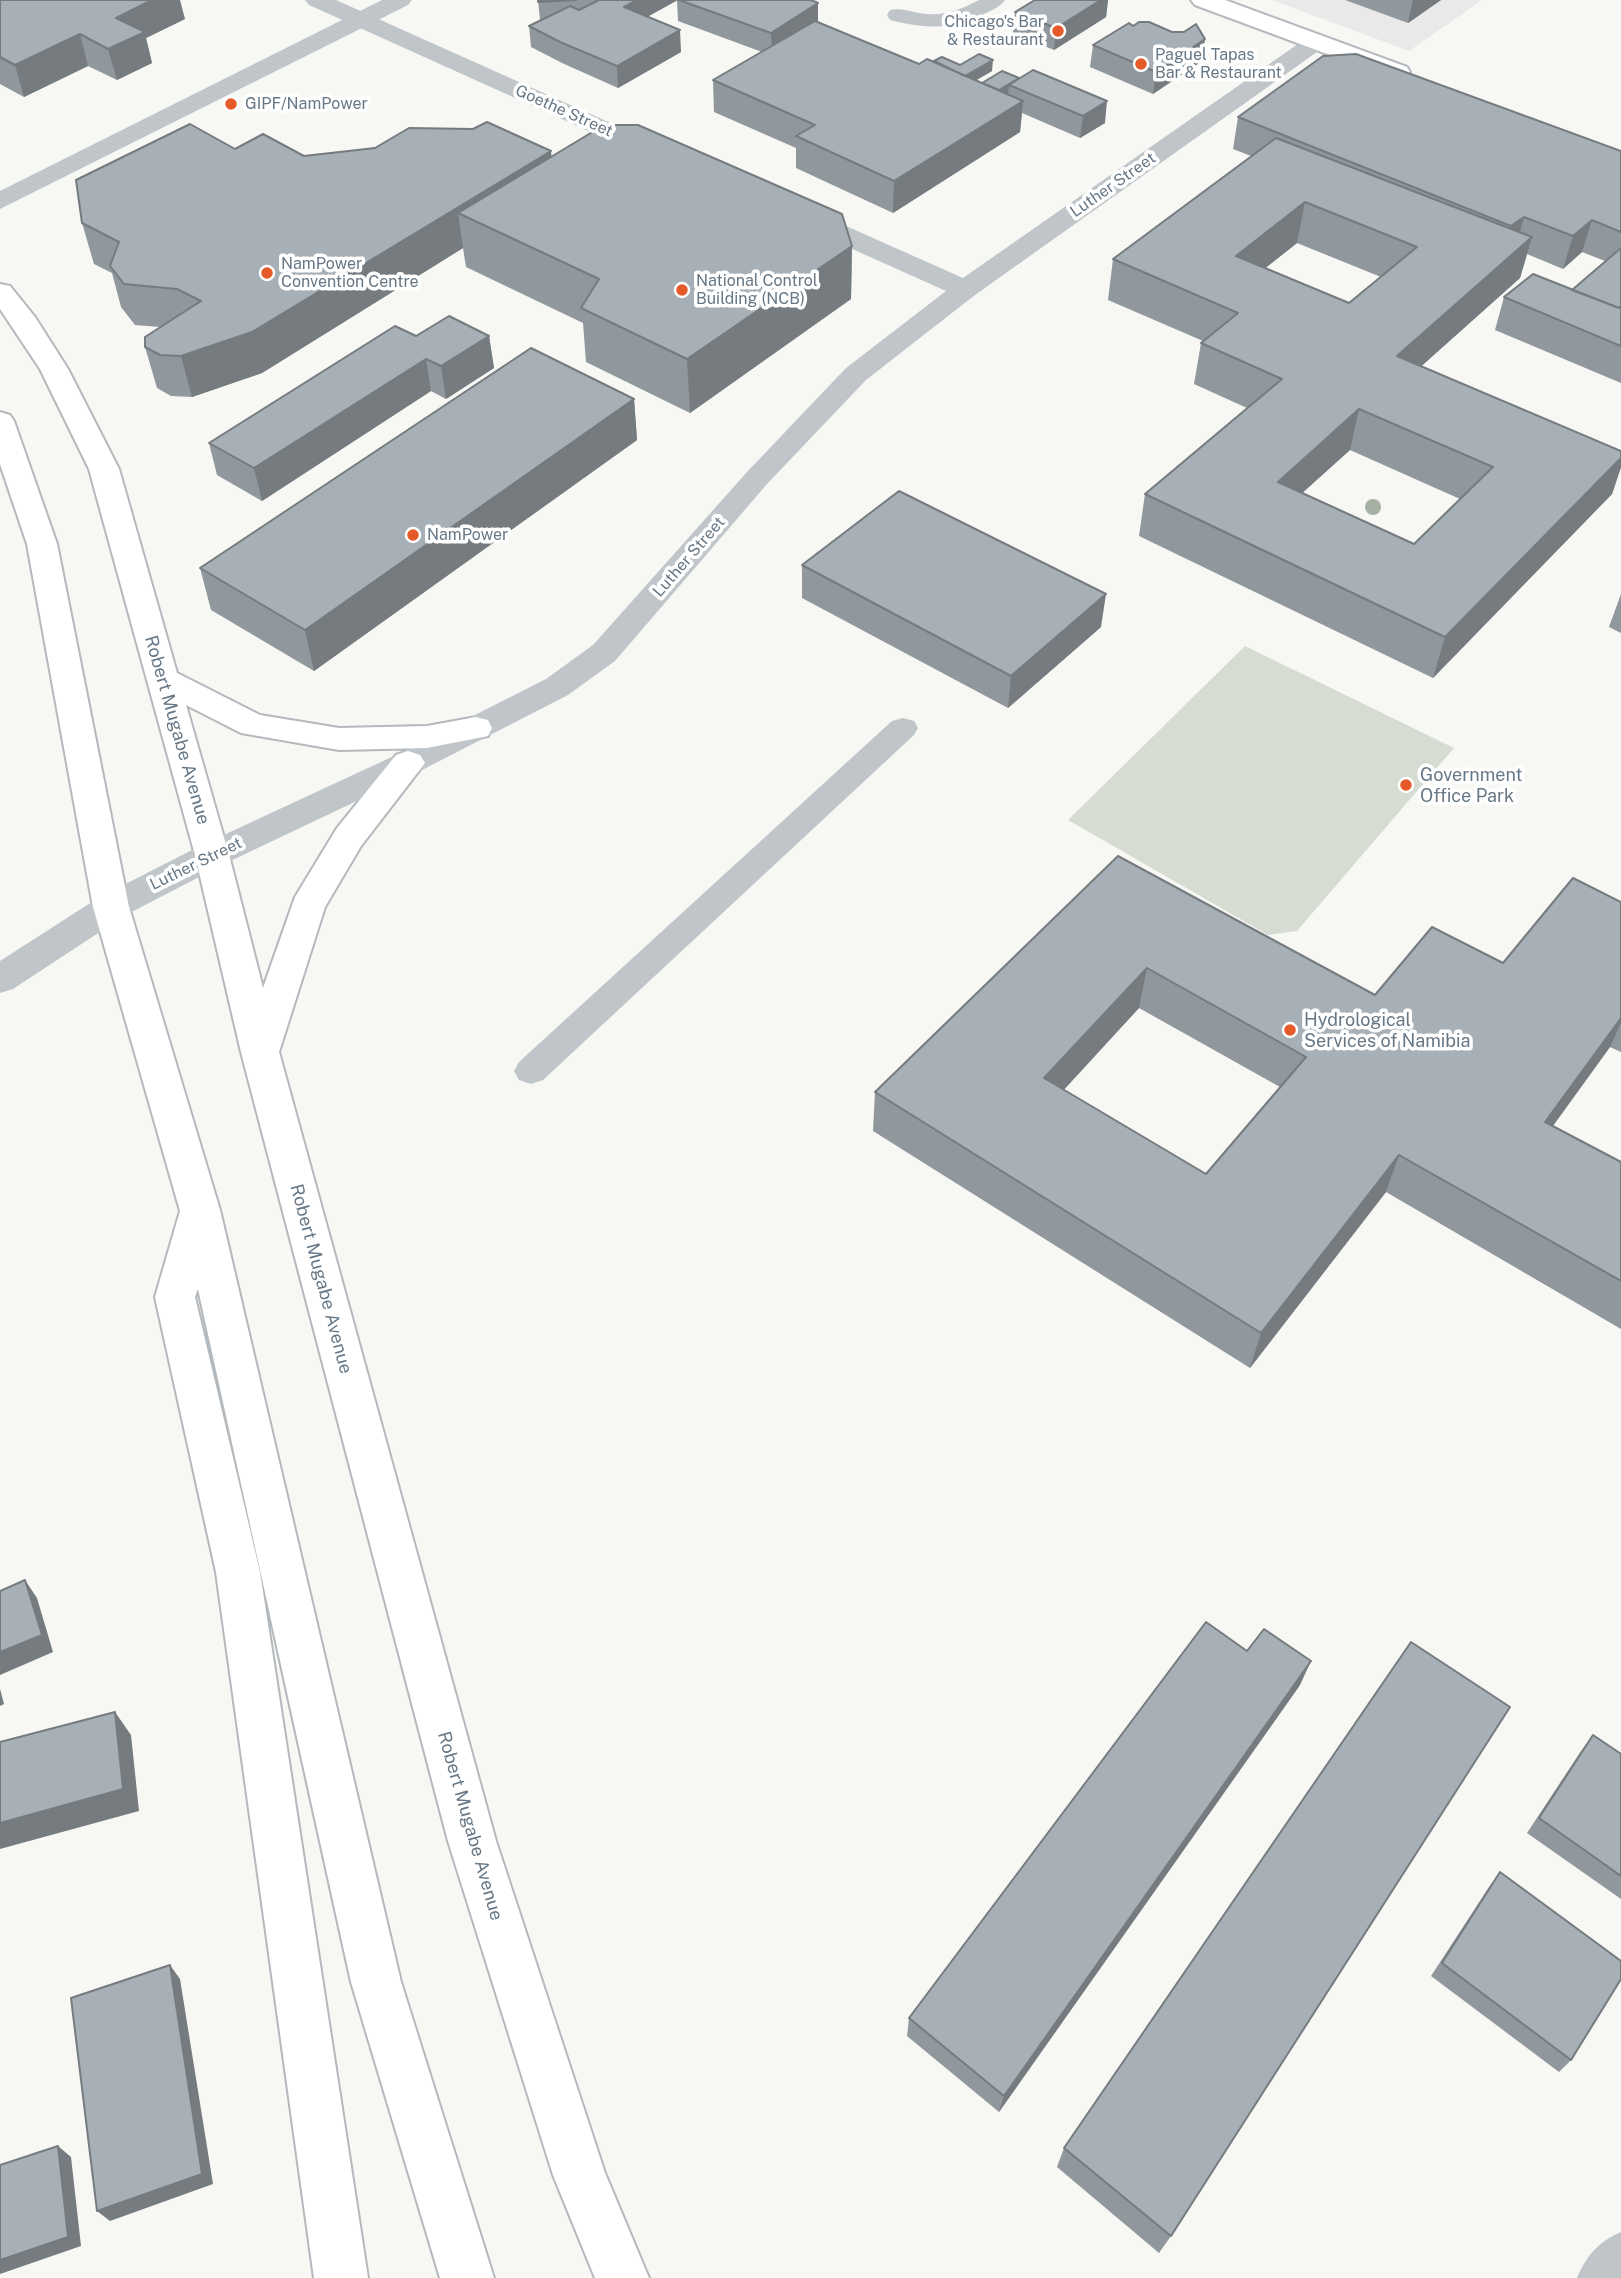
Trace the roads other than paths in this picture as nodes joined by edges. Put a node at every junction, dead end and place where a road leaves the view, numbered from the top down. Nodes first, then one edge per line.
1 (317, 0) edge
2 (400, 0) edge
3 (994, 0) edge
4 (1203, 0) edge
5 (898, 15) dead end
6 (360, 20) junction
7 (1316, 42) junction
8 (1418, 80) edge
9 (674, 160) edge
10 (0, 201) edge
11 (775, 205) edge
12 (965, 289) junction
13 (0, 292) edge
14 (0, 421) edge
15 (162, 679) junction
16 (476, 728) junction
17 (903, 728) dead end
18 (408, 763) junction
19 (212, 855) junction
20 (111, 907) junction
21 (0, 979) edge
22 (260, 1052) junction
23 (531, 1071) dead end
24 (200, 1210) junction
25 (1621, 2259) edge
26 (341, 2278) edge
27 (467, 2278) edge
28 (622, 2278) edge
29 (1604, 2278) edge

1 - 6 street, Goethe Street
2 - 6 street
3 - 5 lane
4 - 7 main road
6 - 9 street, Goethe Street
6 - 10 street
7 - 8 main road
7 - 12 street, Luther Street
11 - 12 street
12 - 16 street, Luther Street
13 - 15 main road, Robert Mugabe Avenue
14 - 20 main road
15 - 16 main road
15 - 19 main road, Robert Mugabe Avenue
16 - 18 street, Luther Street
17 - 23 lane
18 - 19 street, Luther Street
18 - 22 main road
19 - 20 street, Luther Street
19 - 22 main road, Robert Mugabe Avenue
20 - 21 street, Luther Street
20 - 24 main road
22 - 28 main road, Robert Mugabe Avenue
24 - 26 main road
24 - 27 main road
25 - 29 street

